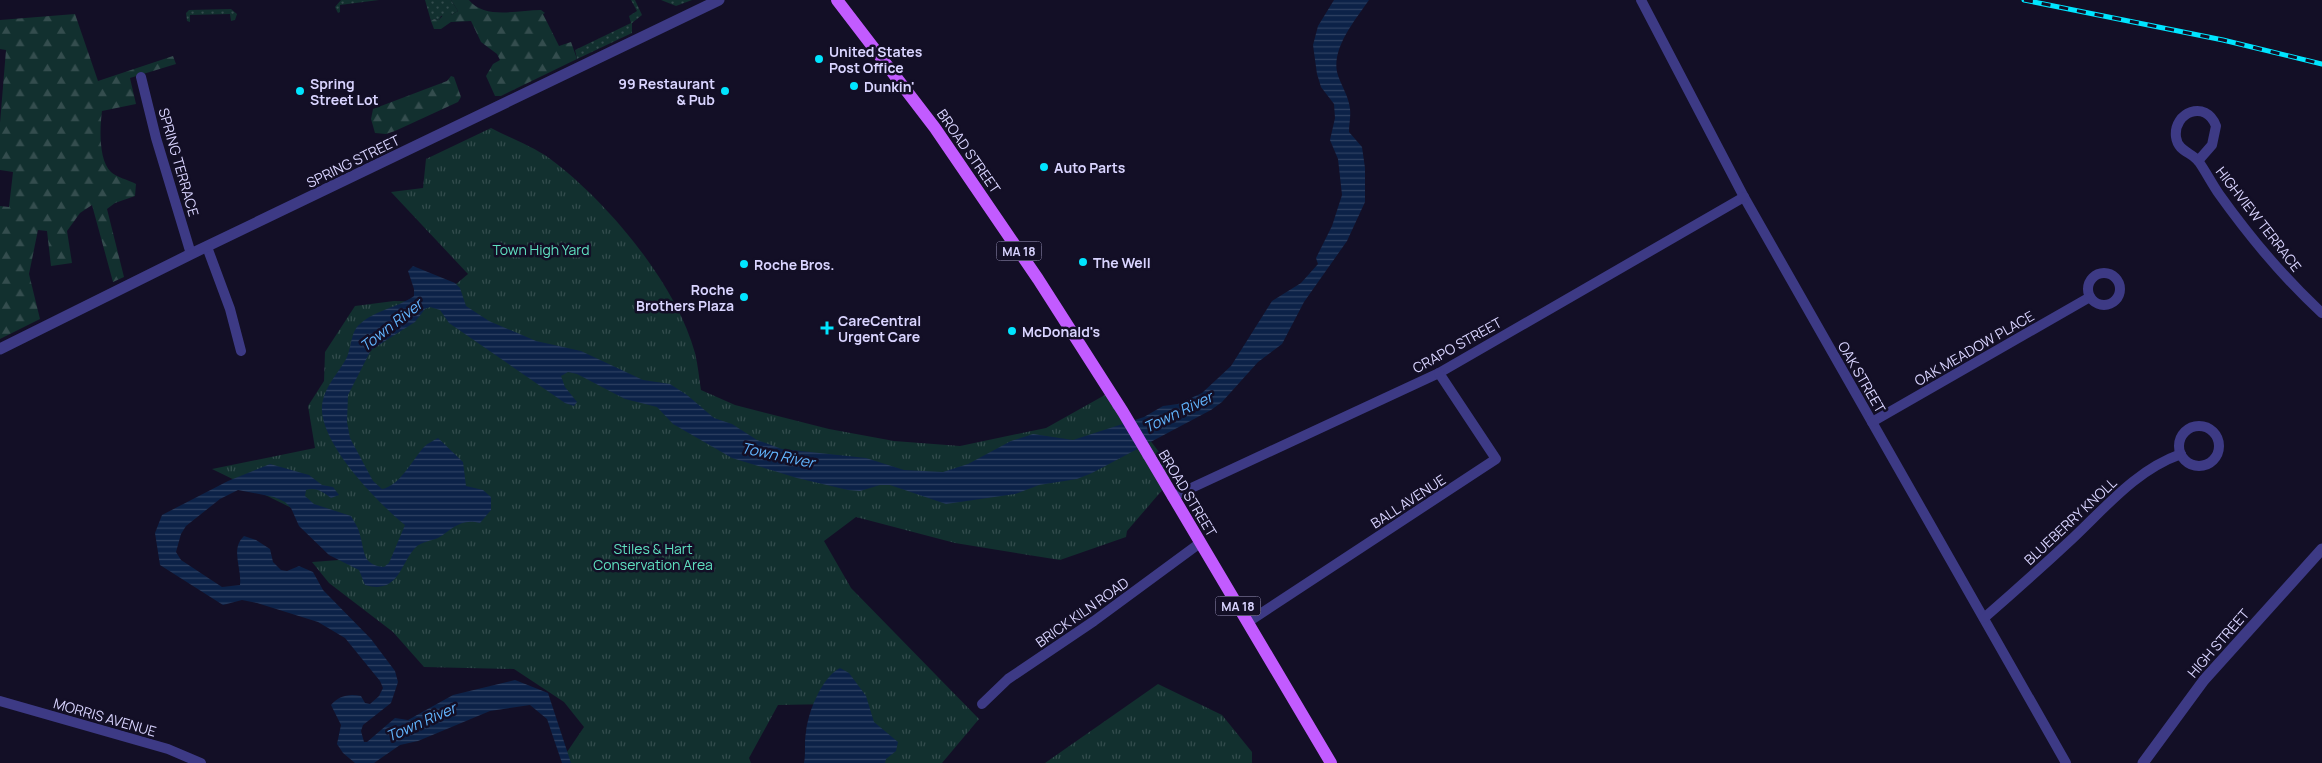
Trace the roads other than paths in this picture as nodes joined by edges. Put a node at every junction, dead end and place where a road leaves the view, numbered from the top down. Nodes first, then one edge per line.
1 (719, 0) edge
2 (837, 0) edge
3 (1641, 0) edge
4 (141, 77) dead end
5 (2198, 161) junction
6 (1744, 197) junction
7 (208, 247) junction
8 (191, 254) junction
9 (2090, 297) dead end
10 (2322, 313) edge
11 (0, 349) edge
12 (240, 351) dead end
13 (1439, 373) junction
14 (1872, 422) junction
15 (2181, 454) dead end
16 (1172, 497) junction
17 (1200, 543) junction
18 (2322, 549) edge
19 (1984, 618) junction
20 (1248, 622) junction
21 (0, 701) edge
22 (982, 704) dead end
23 (201, 763) edge
24 (1331, 763) edge
25 (2066, 763) edge
26 (2143, 763) edge

1 - 7 street, SPRING STREET
2 - 16 main road, BROAD STREET / MA 18
3 - 6 street, OAK STREET
4 - 8 street, SPRING TERRACE
5 - 5 street, HIGHVIEW TERRACE
5 - 10 street, HIGHVIEW TERRACE
6 - 13 street, CRAPO STREET
6 - 14 street, OAK STREET
7 - 8 street, SPRING STREET
7 - 12 street
8 - 11 street, SPRING STREET
9 - 14 street, OAK MEADOW PLACE
13 - 16 street, CRAPO STREET
13 - 20 street, BALL AVENUE
14 - 19 street, OAK STREET
15 - 19 street, BLUEBERRY KNOLL
16 - 17 main road, BROAD STREET / MA 18
17 - 20 main road, BROAD STREET / MA 18
17 - 22 street, BRICK KILN ROAD
18 - 26 street, HIGH STREET
19 - 25 street, OAK STREET
20 - 24 main road, BROAD STREET / MA 18
21 - 23 street, MORRIS AVENUE

